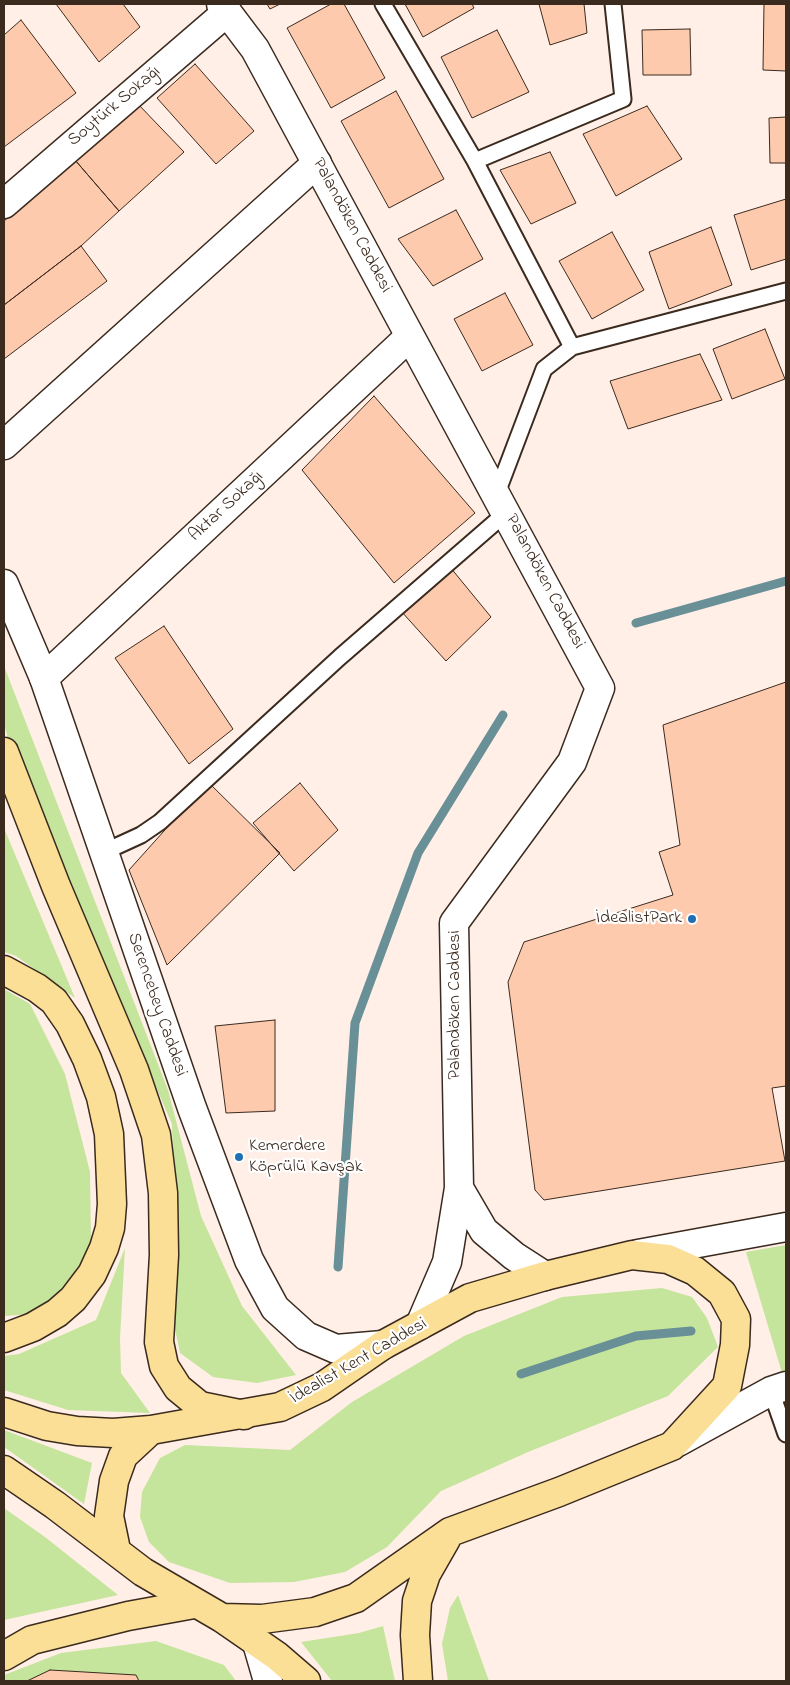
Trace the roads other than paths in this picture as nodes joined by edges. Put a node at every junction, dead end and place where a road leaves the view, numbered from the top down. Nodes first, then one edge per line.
1 (384, 4) edge
2 (613, 4) edge
3 (224, 8) edge
4 (475, 161) junction
5 (317, 164) junction
6 (4, 204) edge
7 (786, 291) edge
8 (410, 336) junction
9 (572, 348) junction
10 (4, 444) edge
11 (502, 503) junction
12 (4, 584) edge
13 (44, 678) junction
14 (4, 752) edge
15 (104, 852) junction
16 (4, 970) edge
17 (459, 1188) junction
18 (786, 1227) edge
19 (632, 1255) junction
20 (544, 1276) junction
21 (420, 1325) junction
22 (4, 1338) edge
23 (383, 1345) junction
24 (779, 1388) edge
25 (4, 1412) edge
26 (244, 1415) junction
27 (152, 1430) junction
28 (786, 1434) edge
29 (672, 1446) junction
30 (4, 1470) edge
31 (450, 1532) junction
32 (116, 1550) junction
33 (194, 1604) junction
34 (222, 1618) junction
35 (257, 1643) junction
36 (4, 1656) edge
37 (268, 1681) edge
38 (306, 1681) edge
39 (418, 1681) edge

1 - 4 lane
2 - 4 lane
3 - 5 street, Palandöken Caddesi
3 - 6 street, Soytürk Sokağı
4 - 9 lane
5 - 8 street, Palandöken Caddesi
5 - 10 street
7 - 9 lane
8 - 11 street, Palandöken Caddesi
8 - 13 street, Aktar Sokağı
9 - 11 lane
11 - 15 lane
11 - 17 street, Palandöken Caddesi
12 - 13 street, Serencebey Caddesi
13 - 15 street, Serencebey Caddesi
14 - 26 main road
15 - 23 street, Serencebey Caddesi
16 - 22 main road
17 - 20 street
17 - 21 street, Palandöken Caddesi
18 - 19 street, İdealist Kent Caddesi
19 - 20 main road, İdealist Kent Caddesi
19 - 29 main road, İdealist Kent Caddesi
20 - 21 main road, İdealist Kent Caddesi
21 - 23 main road, İdealist Kent Caddesi
23 - 26 main road, İdealist Kent Caddesi
24 - 28 lane
24 - 29 street, İdealist Kent Caddesi
25 - 27 main road, İdealist Kent Caddesi
26 - 27 main road, İdealist Kent Caddesi
27 - 32 main road
29 - 31 main road, İdealist Kent Caddesi
30 - 32 main road, İdealist Kent Caddesi
31 - 34 main road, İdealist Kent Caddesi
31 - 39 main road
32 - 33 main road, İdealist Kent Caddesi
33 - 34 main road, İdealist Kent Caddesi
33 - 36 main road
34 - 35 main road
35 - 37 street
35 - 38 main road

